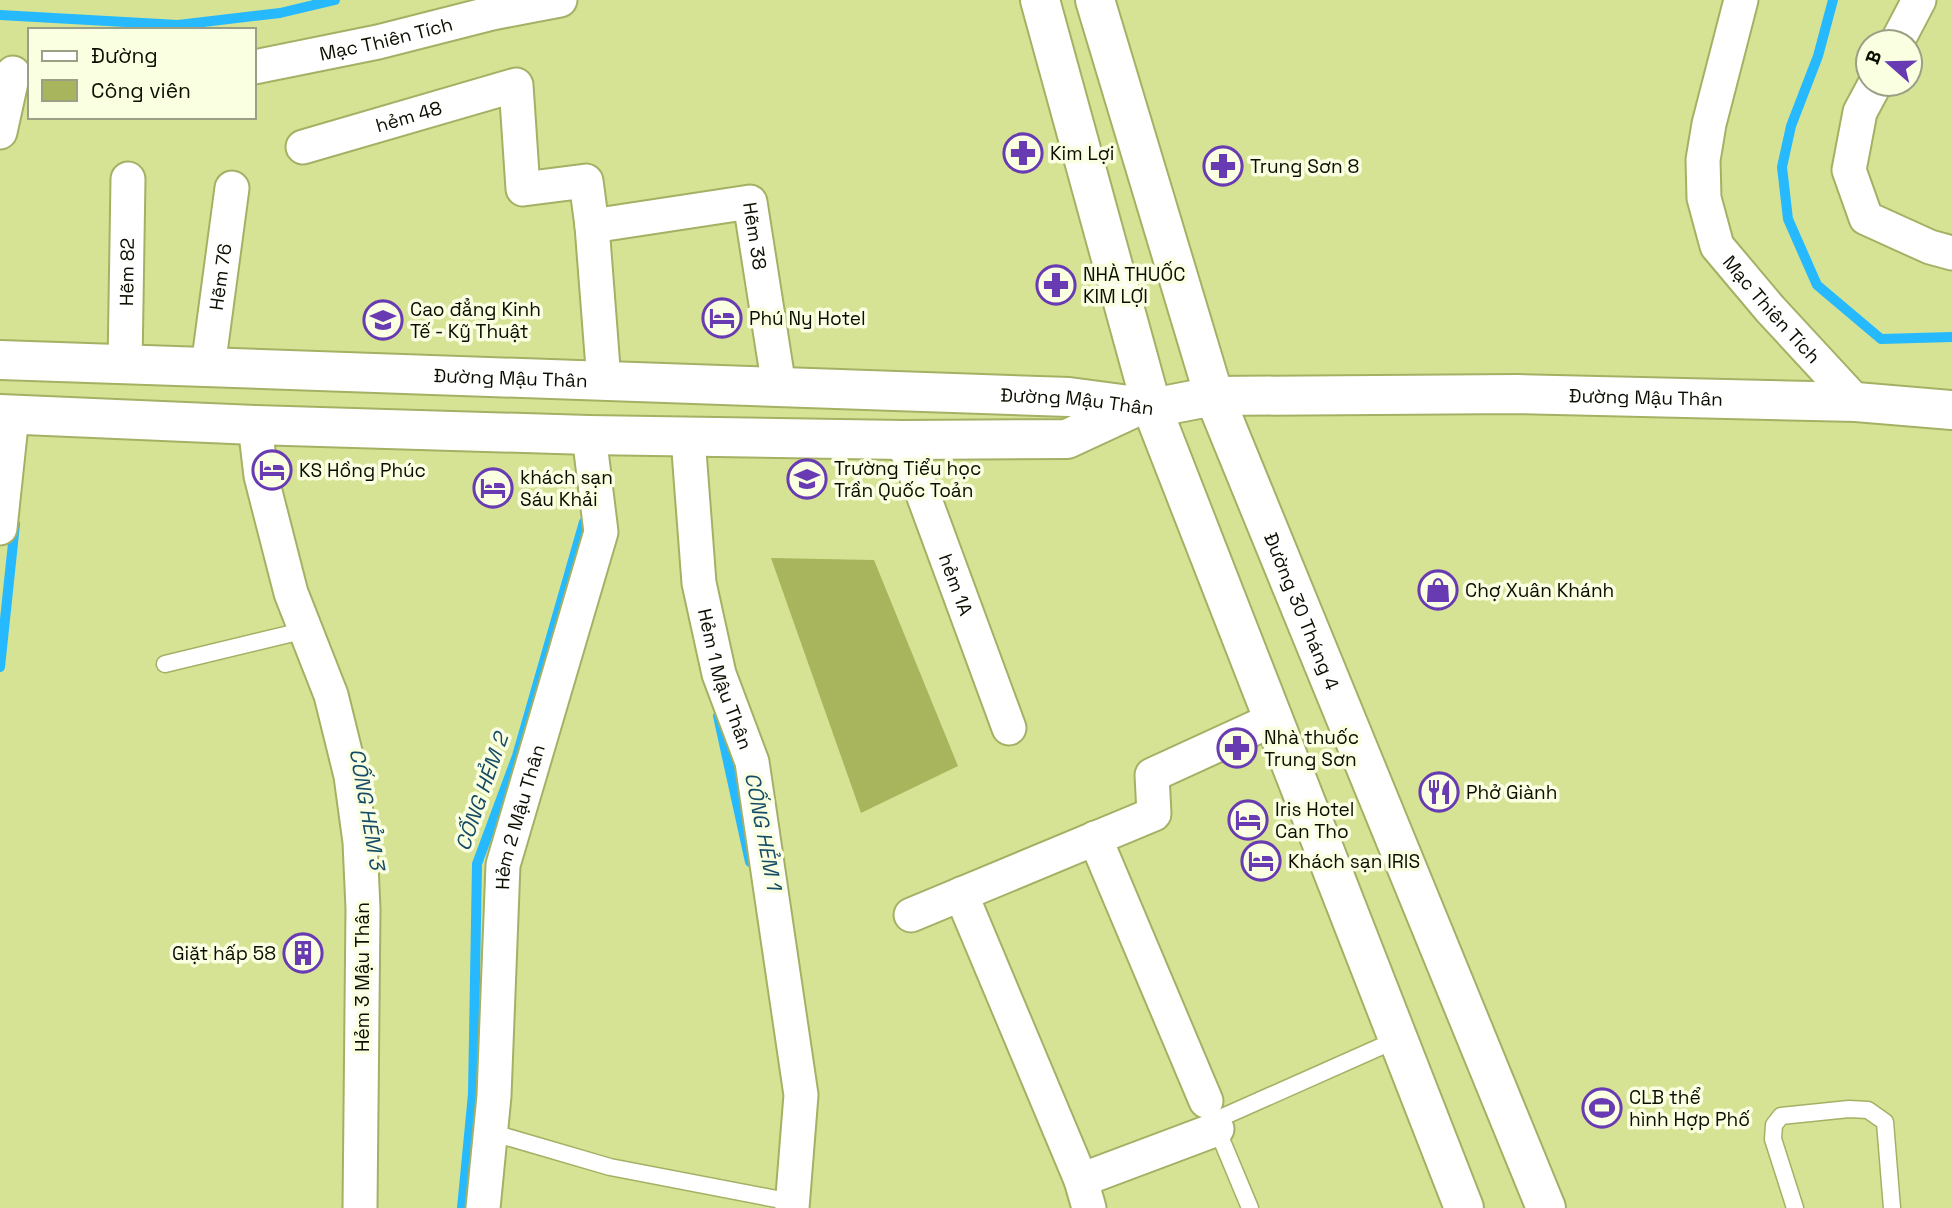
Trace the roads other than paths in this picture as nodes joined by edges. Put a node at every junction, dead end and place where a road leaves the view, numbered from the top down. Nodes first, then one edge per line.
1 (560, 0) edge
2 (1040, 0) edge
3 (1095, 0) edge
4 (1741, 0) edge
5 (1919, 0) edge
6 (1904, 28) edge
7 (256, 67) edge
8 (14, 73) edge
9 (1868, 98) edge
10 (0, 132) edge
11 (303, 147) dead end
12 (128, 179) dead end
13 (232, 188) dead end
14 (592, 226) junction
15 (1952, 253) edge
16 (0, 360) edge
17 (124, 365) junction
18 (208, 368) junction
19 (604, 381) junction
20 (779, 387) junction
21 (818, 388) junction
22 (1214, 396) junction
23 (1856, 402) junction
24 (1144, 408) junction
25 (1952, 411) edge
26 (6, 414) edge
27 (255, 425) junction
28 (589, 435) junction
29 (688, 438) junction
30 (821, 440) junction
31 (903, 440) junction
32 (0, 528) edge
33 (306, 630) junction
34 (165, 664) dead end
35 (1272, 720) junction
36 (1009, 728) dead end
37 (1095, 838) junction
38 (961, 894) junction
39 (911, 915) dead end
40 (1398, 1039) junction
41 (1211, 1115) junction
42 (490, 1132) junction
43 (1085, 1194) edge
44 (785, 1202) edge
45 (360, 1208) edge
46 (483, 1208) edge
47 (1250, 1208) edge
48 (1464, 1208) edge
49 (1546, 1208) edge
50 (1795, 1208) edge
51 (1892, 1208) edge

1 - 7 street, Mạc Thiên Tích
2 - 24 main road
3 - 22 main road, Đường 30 Tháng 4
4 - 23 street, Mạc Thiên Tích
5 - 6 street
8 - 10 street
9 - 15 street
11 - 14 street, hẻm 48
12 - 17 street, Hẽm 82
13 - 18 street, Hẽm 76
14 - 19 street
14 - 20 street, Hẽm 38
16 - 17 main road, Đường Mậu Thân
17 - 18 main road, Đường Mậu Thân
18 - 19 main road, Đường Mậu Thân
19 - 20 main road, Đường Mậu Thân
20 - 21 main road, Đường Mậu Thân
21 - 24 main road, Đường Mậu Thân
21 - 30 main road
22 - 23 main road, Đường Mậu Thân
22 - 24 main road, Đường Mậu Thân
22 - 49 main road, Đường 30 Tháng 4
23 - 25 main road, Đường Mậu Thân
24 - 31 main road, Đường Mậu Thân
24 - 35 main road
26 - 27 main road, Đường Mậu Thân
26 - 32 street
27 - 28 main road, Đường Mậu Thân
27 - 33 street, Hẻm 3 Mậu Thân
28 - 29 main road, Đường Mậu Thân
28 - 42 street, Hẻm 2 Mậu Thân
29 - 30 main road, Đường Mậu Thân
29 - 44 street, Hẻm 1 Mậu Thân
30 - 31 main road, Đường Mậu Thân
31 - 36 street, hẻm 1A
33 - 34 lane
33 - 45 street, Hẻm 3 Mậu Thân
35 - 37 street
35 - 40 main road
37 - 38 street
37 - 41 street
38 - 39 street
38 - 43 street
40 - 41 lane
40 - 48 main road
41 - 43 street
41 - 47 lane
42 - 44 lane
42 - 46 street, Hẻm 2 Mậu Thân
50 - 51 lane

